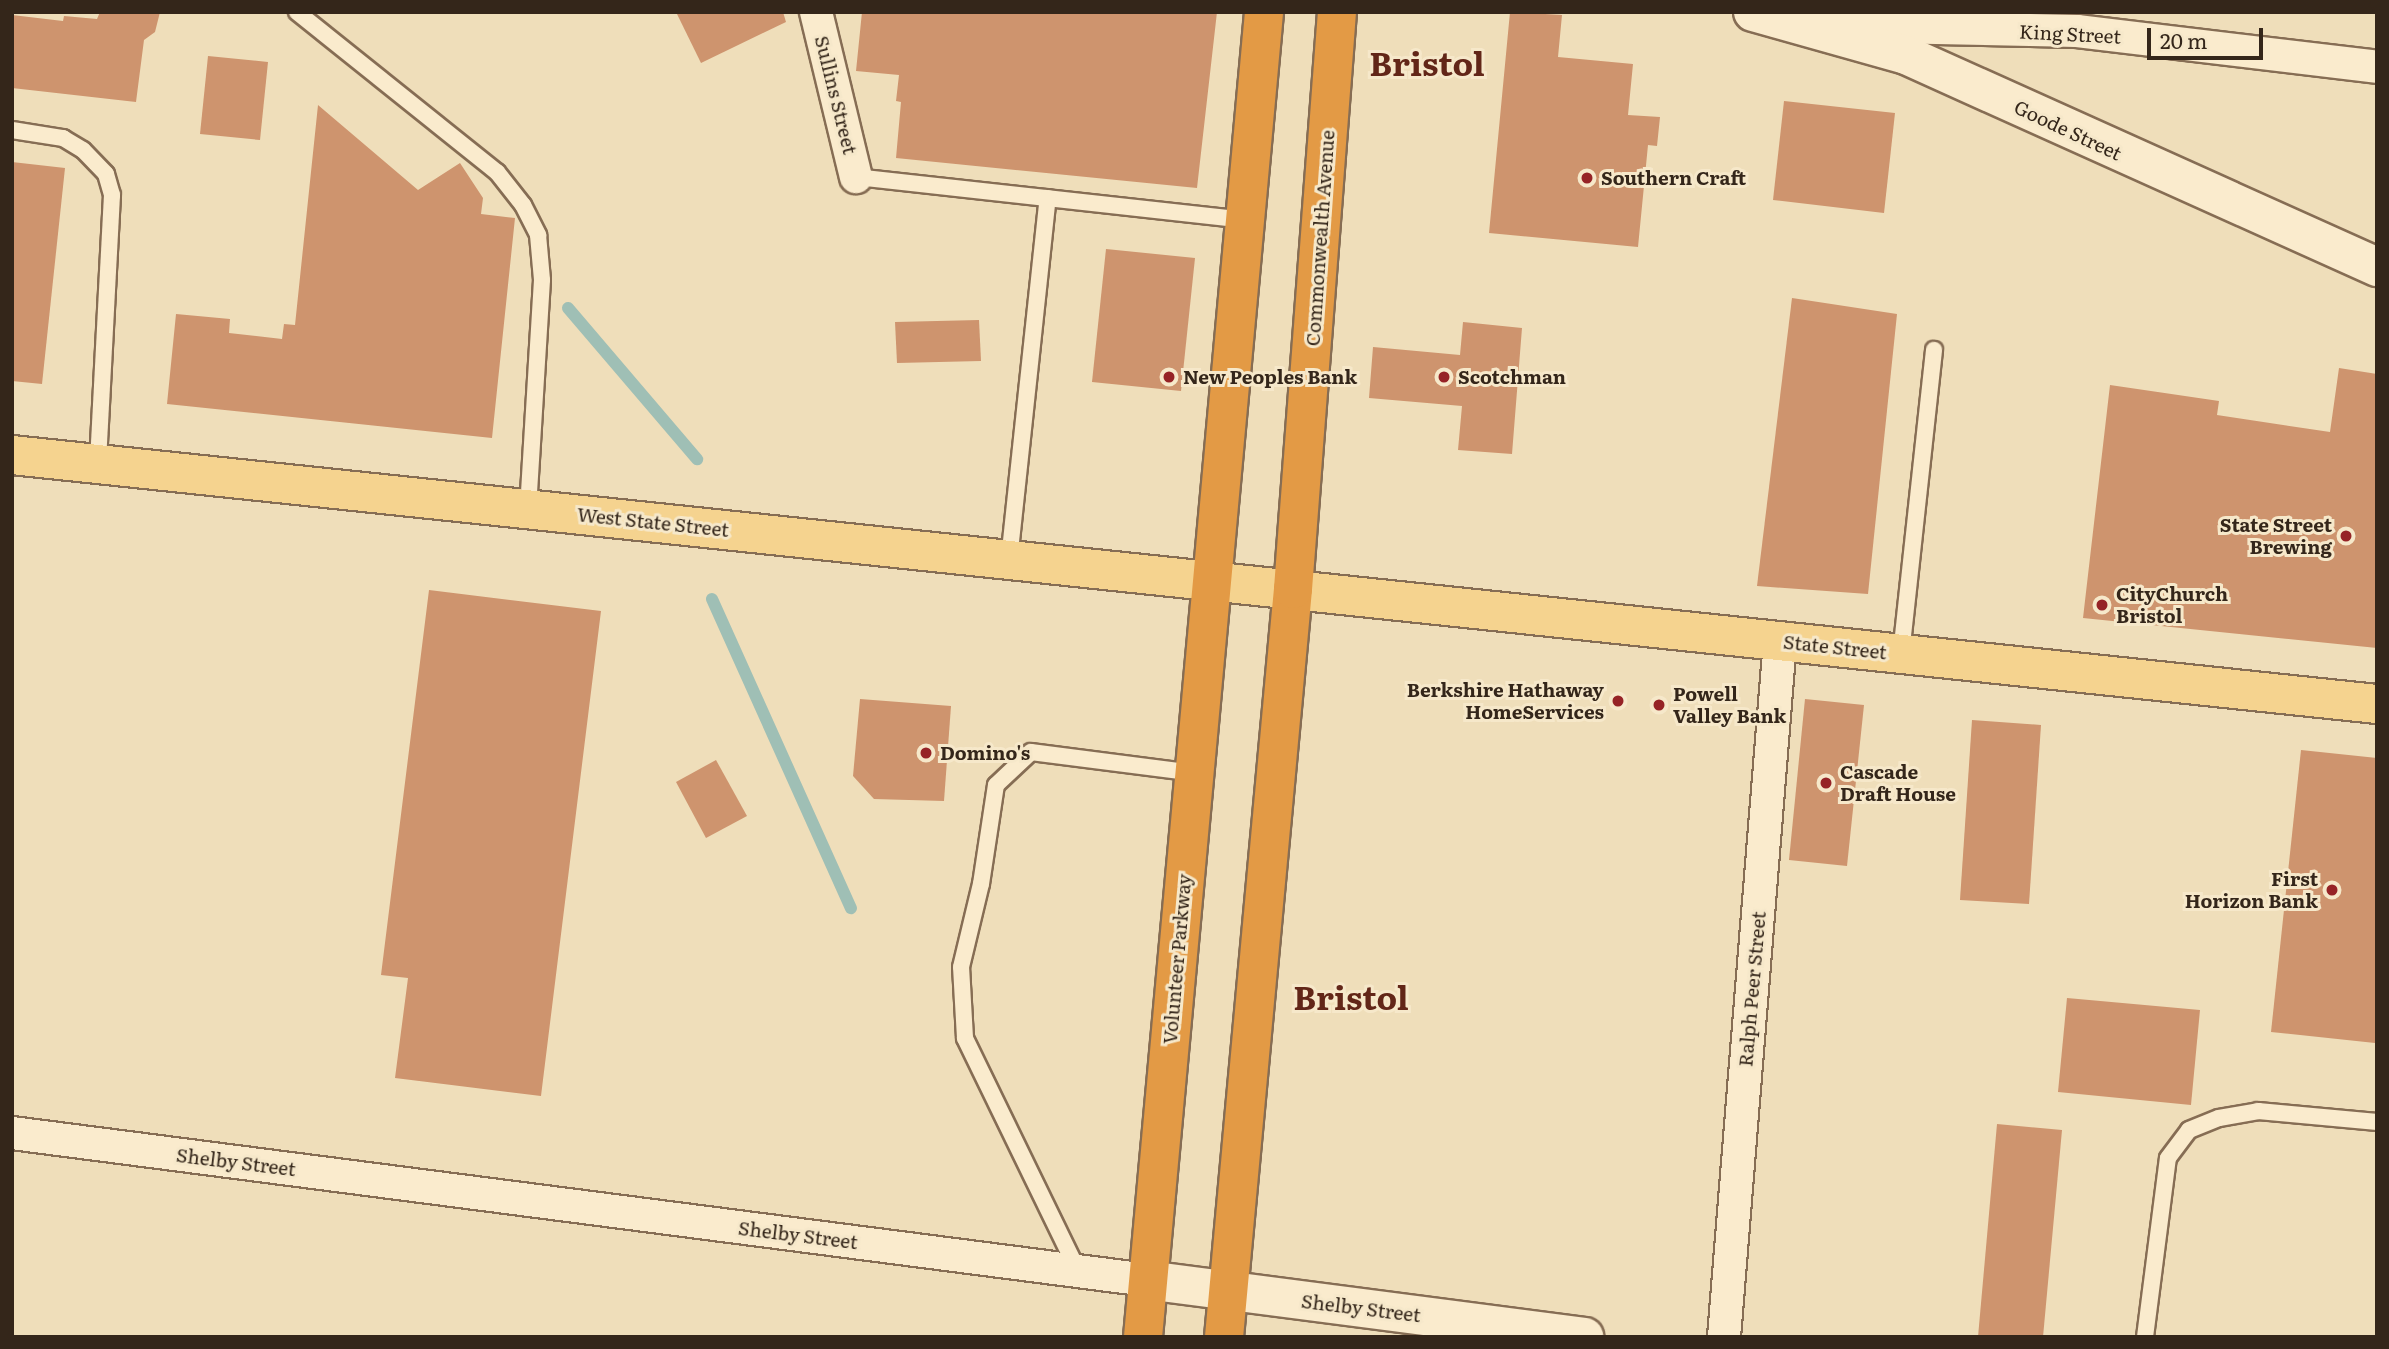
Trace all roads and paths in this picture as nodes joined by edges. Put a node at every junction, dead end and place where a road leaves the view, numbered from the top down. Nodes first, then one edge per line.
1 (297, 12) edge
2 (816, 12) edge
3 (1264, 12) edge
4 (1337, 12) edge
5 (1753, 12) edge
6 (1804, 25) junction
7 (2377, 67) edge
8 (12, 130) edge
9 (856, 177) joint
10 (1048, 198) junction
11 (1248, 220) junction
12 (2377, 267) edge
13 (1934, 350) dead end
14 (12, 455) edge
15 (98, 464) junction
16 (528, 509) junction
17 (1009, 560) junction
18 (1214, 581) junction
19 (1293, 589) junction
20 (1780, 641) junction
21 (1901, 654) junction
22 (2377, 704) edge
23 (1194, 773) junction
24 (2377, 1122) edge
25 (12, 1133) edge
26 (1078, 1271) junction
27 (1147, 1280) junction
28 (1228, 1291) junction
29 (1143, 1337) edge
30 (1223, 1337) edge
31 (1584, 1337) edge
32 (1724, 1337) edge
33 (2145, 1337) edge

1 - 16 lane
2 - 9 street, Sullins Street
3 - 11 highway
4 - 19 highway, Commonwealth Avenue
5 - 6 main road, Goode Street
6 - 7 street, King Street
6 - 12 main road, Goode Street
8 - 15 lane
9 - 10 lane
10 - 11 lane
10 - 17 lane
11 - 18 highway
13 - 21 lane
14 - 15 main road, West State Street
15 - 16 main road, West State Street
16 - 17 main road, West State Street
17 - 18 main road, West State Street
18 - 19 main road, West State Street
18 - 23 highway, Volunteer Parkway
19 - 20 main road, State Street
19 - 28 highway
20 - 21 main road, State Street
20 - 32 street, Ralph Peer Street
21 - 22 main road, State Street
23 - 26 lane
23 - 27 highway, Volunteer Parkway
24 - 33 lane
25 - 26 street, Shelby Street
26 - 27 street, Shelby Street
27 - 28 main road, Shelby Street
27 - 29 highway, Volunteer Parkway
28 - 30 highway
28 - 31 main road, Shelby Street

